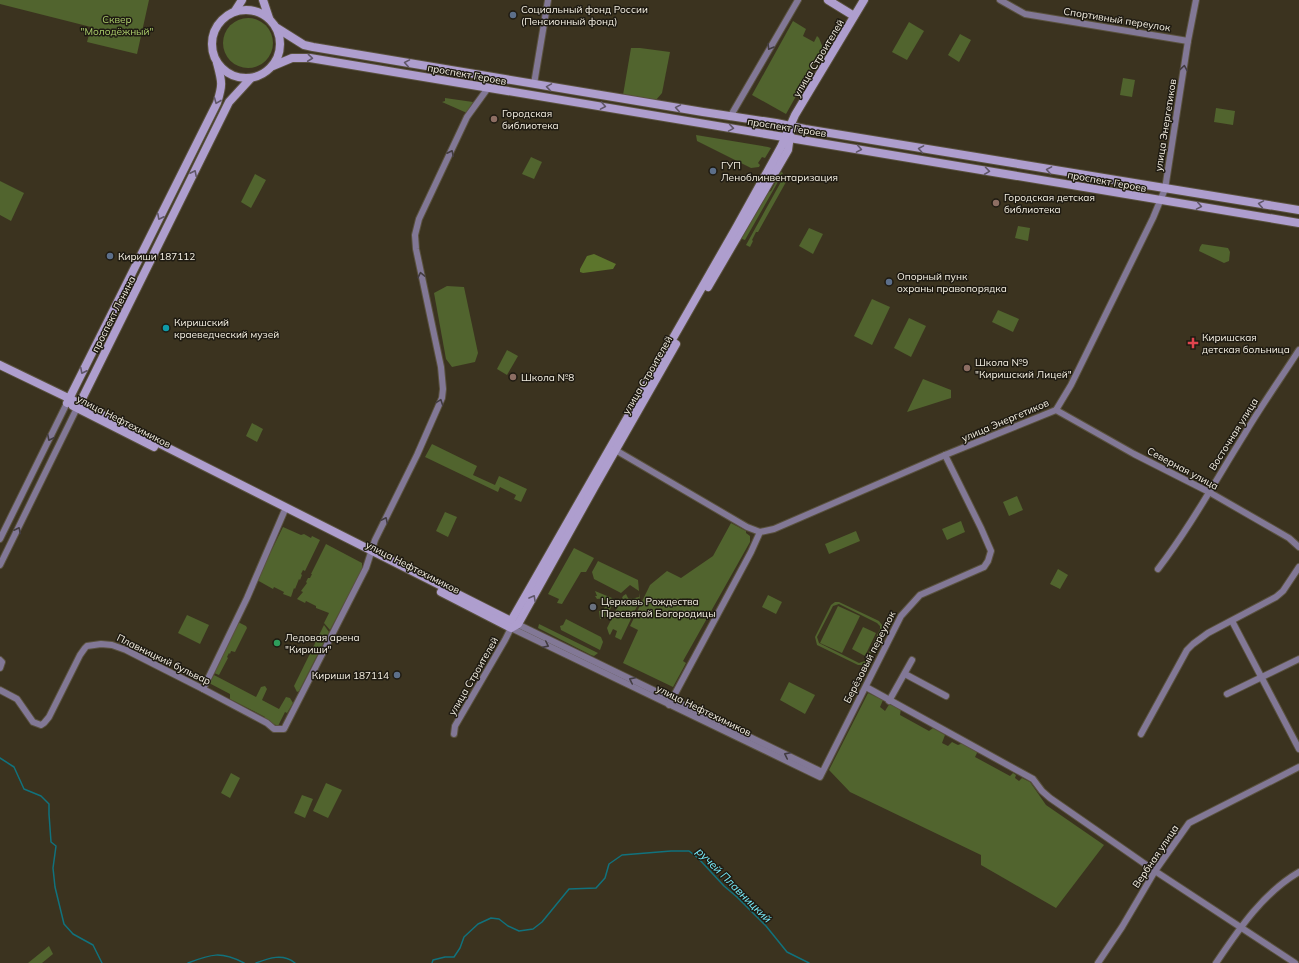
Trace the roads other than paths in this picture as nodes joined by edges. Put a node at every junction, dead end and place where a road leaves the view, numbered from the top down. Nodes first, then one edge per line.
1 (242, 0) edge
2 (263, 0) edge
3 (548, 0) edge
4 (798, 0) edge
5 (828, 0) edge
6 (864, 0) edge
7 (1000, 0) edge
8 (1196, 0) edge
9 (235, 11) junction
10 (854, 16) junction
11 (269, 18) junction
12 (277, 28) junction
13 (1188, 41) junction
14 (217, 63) junction
15 (273, 66) junction
16 (251, 78) junction
17 (534, 84) junction
18 (488, 88) junction
19 (730, 116) junction
20 (791, 126) junction
21 (787, 138) junction
22 (1165, 189) junction
23 (1160, 200) junction
24 (1299, 210) edge
25 (1299, 223) edge
26 (1299, 350) edge
27 (0, 365) edge
28 (0, 370) edge
29 (68, 401) junction
30 (78, 406) junction
31 (1056, 410) junction
32 (613, 449) junction
33 (945, 455) junction
34 (1209, 492) junction
35 (284, 512) junction
36 (760, 532) junction
37 (0, 539) edge
38 (1299, 547) edge
39 (370, 553) junction
40 (0, 565) edge
41 (1299, 567) edge
42 (1158, 569) dead end
43 (1232, 622) junction
44 (513, 624) junction
45 (1299, 659) edge
46 (0, 660) edge
47 (912, 660) dead end
48 (0, 668) edge
49 (905, 674) junction
50 (1261, 678) junction
51 (866, 687) junction
52 (203, 689) junction
53 (0, 690) edge
54 (1227, 694) dead end
55 (946, 696) dead end
56 (889, 701) junction
57 (671, 702) junction
58 (454, 734) dead end
59 (1141, 734) dead end
60 (1299, 749) edge
61 (1299, 767) edge
62 (821, 774) joint
63 (1155, 871) junction
64 (1299, 872) edge
65 (1241, 928) junction
66 (1098, 963) edge
67 (1216, 963) edge
68 (1295, 963) edge

1 - 9 street
2 - 11 street
3 - 17 street
4 -> 19 street
5 - 10 street
6 - 10 street, улица Строителей
7 - 13 street, Спортивный переулок
8 - 13 street, улица Энергетиков
9 - 11 street
9 - 14 street
10 - 20 street, улица Строителей
11 - 12 street
12 - 15 street
17 -> 12 street, проспект Героев
22 -> 13 street, улица Энергетиков
14 - 16 street
14 -> 29 street, проспект Ленина
15 - 16 street
15 -> 18 street, проспект Героев
30 -> 16 street, проспект Ленина
19 -> 17 street, проспект Героев
18 -> 21 street, проспект Героев
39 -> 18 street
19 - 20 street, проспект Героев
20 - 21 street, улица Строителей
22 -> 20 street, проспект Героев
21 -> 23 street, проспект Героев
21 - 32 street, улица Строителей
22 - 23 street, улица Энергетиков
24 -> 22 street, проспект Героев
23 -> 25 street, проспект Героев
23 - 31 street, улица Энергетиков
26 - 34 street, Восточная улица
27 - 29 street
28 - 29 street, улица Нефтехимиков
29 - 30 street
29 -> 37 street, проспект Ленина
30 - 35 street, улица Нефтехимиков
30 - 39 street
40 -> 30 street, проспект Ленина
31 - 33 street, улица Энергетиков
31 - 34 street, Северная улица
32 - 36 street
32 - 44 street, улица Строителей
33 - 36 street, улица Энергетиков
33 - 51 street, Берёзовый переулок
34 - 38 street, Северная улица
34 - 42 street, Восточная улица
35 - 39 street, улица Нефтехимиков
35 - 52 street
36 - 57 street
39 - 44 street, улица Нефтехимиков
39 - 52 street, Плавницкий бульвар
41 - 43 street
43 - 50 street
43 - 59 street
44 - 57 street, улица Нефтехимиков
44 - 58 street, улица Строителей
45 - 50 street
46 - 48 street
47 - 49 street
49 - 55 street
49 - 56 street
50 - 54 street
50 - 60 street
51 - 56 street
51 - 62 street, Берёзовый переулок
52 - 53 street, Плавницкий бульвар
56 - 63 street
57 - 62 street, улица Нефтехимиков
61 - 63 street, Вербная улица
63 - 65 street
63 - 66 street, Вербная улица
64 - 65 street
65 - 67 street
65 - 68 street

